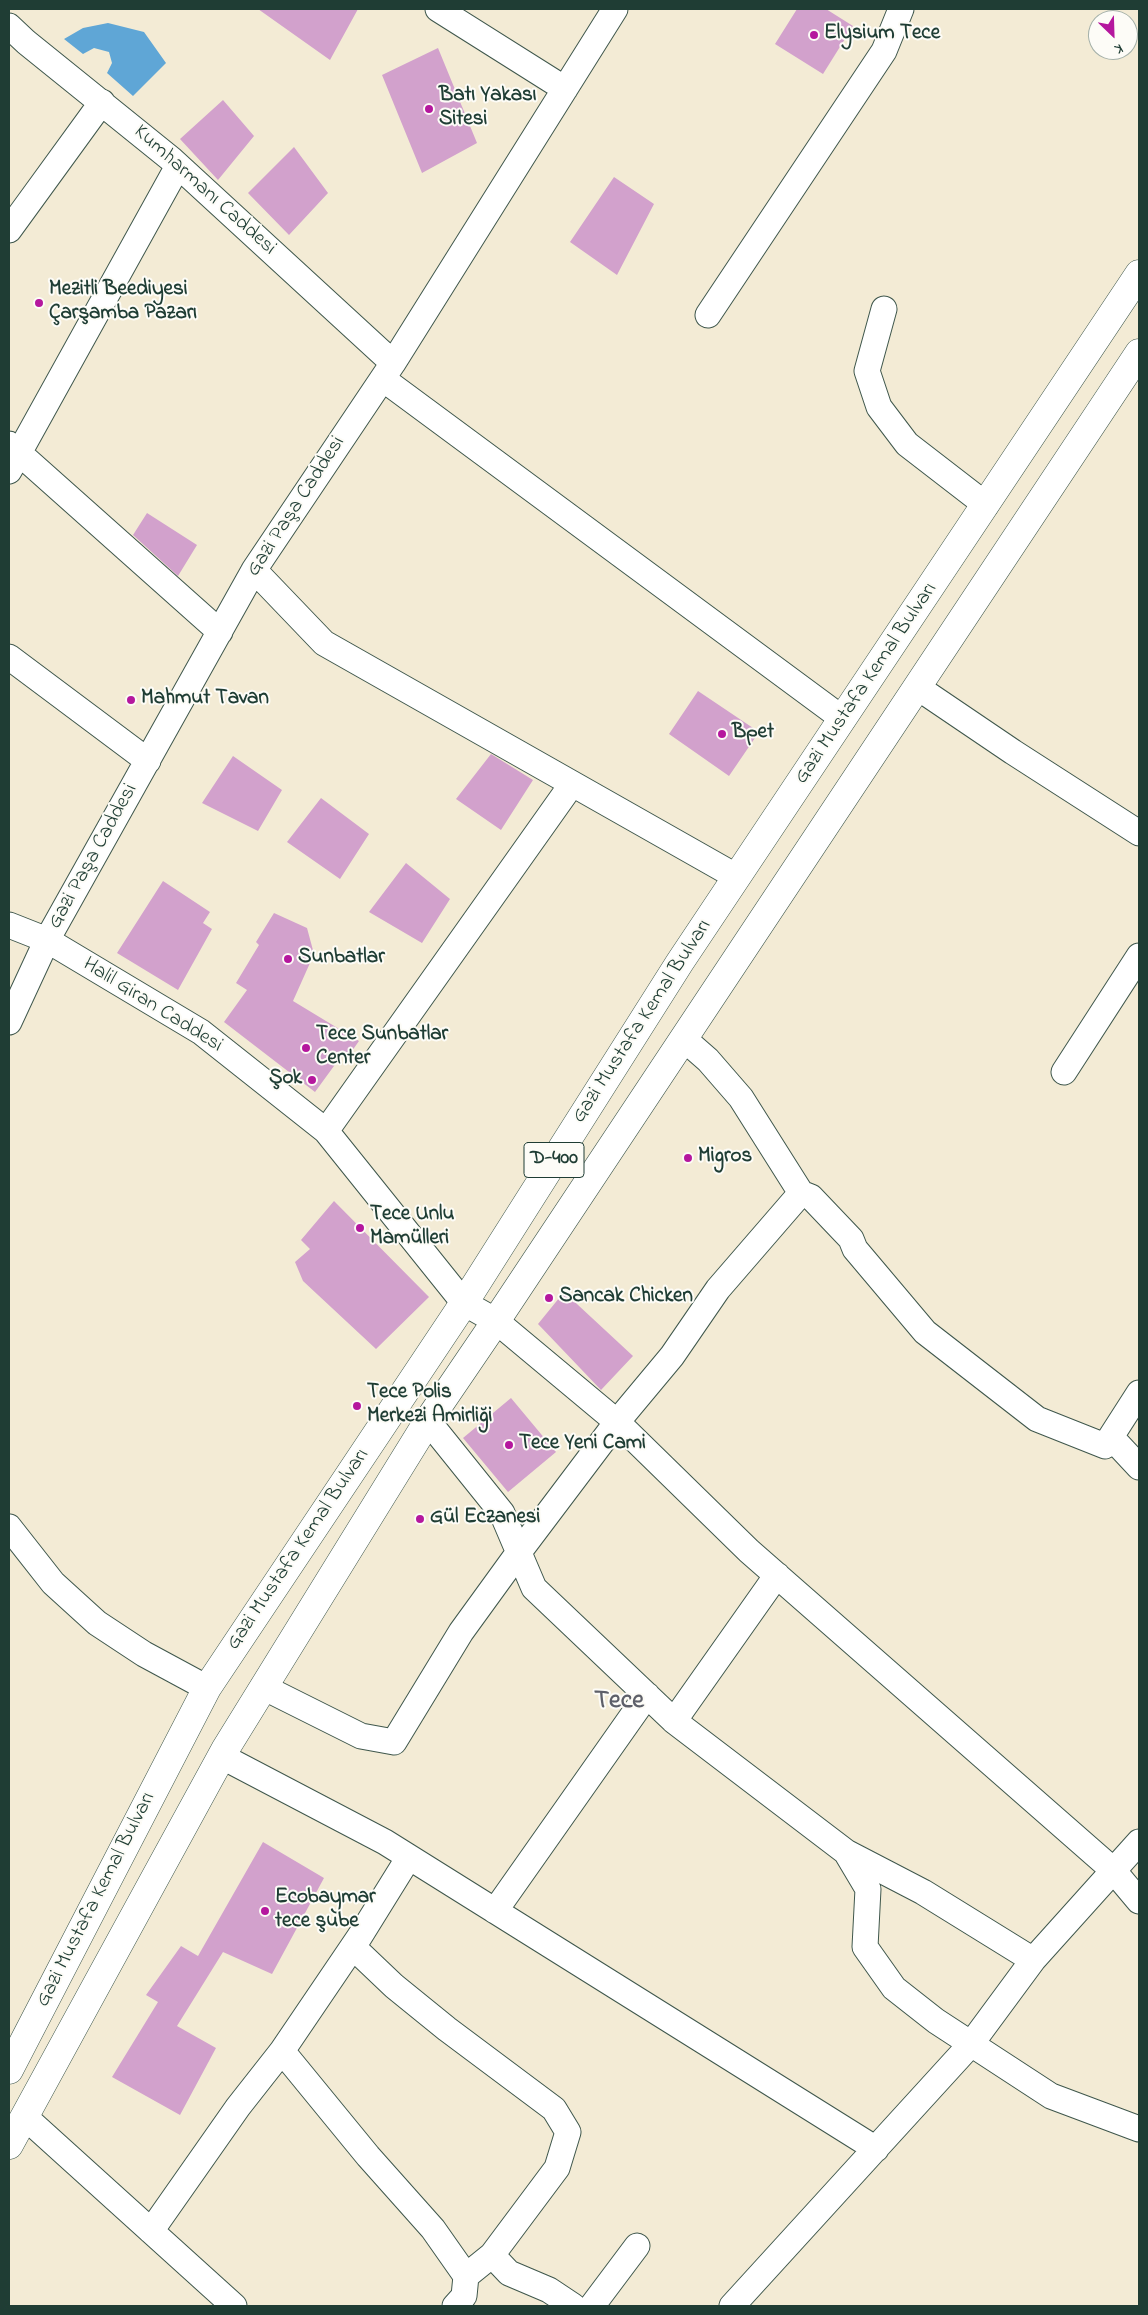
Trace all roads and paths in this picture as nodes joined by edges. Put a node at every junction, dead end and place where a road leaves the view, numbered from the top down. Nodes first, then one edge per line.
1 (438, 9) edge
2 (615, 9) edge
3 (901, 9) edge
4 (9, 26) edge
5 (565, 89) junction
6 (102, 102) junction
7 (178, 166) junction
8 (9, 230) edge
9 (1139, 274) edge
10 (884, 309) dead end
11 (708, 315) dead end
12 (1139, 353) edge
13 (388, 371) junction
14 (12, 456) edge
15 (986, 505) junction
16 (254, 570) junction
17 (220, 632) junction
18 (9, 657) edge
19 (917, 687) junction
20 (844, 719) junction
21 (148, 762) junction
22 (572, 784) junction
23 (1139, 833) edge
24 (737, 877) junction
25 (9, 925) edge
26 (47, 940) junction
27 (1139, 956) edge
28 (9, 1022) edge
29 (684, 1039) junction
30 (1064, 1072) dead end
31 (326, 1130) junction
32 (801, 1193) junction
33 (464, 1302) junction
34 (496, 1321) junction
35 (1139, 1393) edge
36 (428, 1420) junction
37 (617, 1422) junction
38 (1111, 1437) junction
39 (1139, 1467) edge
40 (9, 1527) edge
41 (519, 1552) junction
42 (776, 1575) junction
43 (263, 1687) junction
44 (207, 1688) junction
45 (646, 1695) junction
46 (674, 1721) junction
47 (221, 1756) junction
48 (1139, 1842) edge
49 (846, 1852) junction
50 (409, 1858) junction
51 (1113, 1870) junction
52 (1139, 1901) edge
53 (495, 1911) junction
54 (353, 1947) junction
55 (1034, 1960) junction
56 (970, 2044) junction
57 (282, 2051) junction
58 (9, 2070) edge
59 (25, 2117) junction
60 (1139, 2129) edge
61 (9, 2146) edge
62 (876, 2149) junction
63 (151, 2231) junction
64 (637, 2246) dead end
65 (492, 2255) junction
66 (466, 2276) junction
67 (234, 2306) edge
68 (455, 2306) edge
69 (573, 2306) edge
70 (592, 2306) edge
71 (732, 2306) edge

1 - 5 street
2 - 5 street, Gazi Paşa Caddesi
3 - 11 street
4 - 6 street, Kumharmanı Caddesi
5 - 13 street, Gazi Paşa Caddesi
6 - 7 street, Kumharmanı Caddesi
6 - 8 street
7 - 13 street, Kumharmanı Caddesi
7 - 14 street
9 - 15 highway, Gazi Mustafa Kemal Bulvarı / D-400
10 - 15 street
12 - 19 highway, Gazi Mustafa Kemal Bulvarı / D-400
13 - 16 street, Gazi Paşa Caddesi
13 - 20 street, Kumharmanı Caddesi
14 - 17 street
15 - 20 highway, Gazi Mustafa Kemal Bulvarı / D-400
16 - 17 street, Gazi Paşa Caddesi
16 - 22 street
17 - 21 street, Gazi Paşa Caddesi
18 - 21 street
19 - 23 street
19 - 29 highway, Gazi Mustafa Kemal Bulvarı / D-400
20 - 24 highway, Gazi Mustafa Kemal Bulvarı / D-400
21 - 26 street, Gazi Paşa Caddesi
22 - 24 street
22 - 31 street
24 - 33 highway, Gazi Mustafa Kemal Bulvarı / D-400
25 - 26 street, Halil Giran Caddesi
26 - 28 street, Gazi Paşa Caddesi
26 - 31 street, Halil Giran Caddesi
27 - 30 street
29 - 32 street
29 - 34 highway, Gazi Mustafa Kemal Bulvarı / D-400
31 - 33 street, Halil Giran Caddesi
32 - 37 street
32 - 38 street
33 - 34 street
33 - 44 highway, Gazi Mustafa Kemal Bulvarı / D-400
34 - 36 highway, Gazi Mustafa Kemal Bulvarı / D-400
34 - 37 street
35 - 38 street
36 - 41 street
36 - 43 highway, Gazi Mustafa Kemal Bulvarı / D-400
37 - 41 street
37 - 42 street
38 - 39 street
40 - 44 street
41 - 43 street
41 - 45 street
42 - 46 street
42 - 51 street
43 - 47 highway, Gazi Mustafa Kemal Bulvarı / D-400
44 - 58 highway, Gazi Mustafa Kemal Bulvarı / D-400
45 - 46 street
45 - 53 street
46 - 49 street
47 - 50 street
47 - 59 highway, Gazi Mustafa Kemal Bulvarı / D-400
48 - 51 street
49 - 55 street
49 - 56 street
50 - 53 street
50 - 54 street
51 - 52 street
51 - 55 street
53 - 62 street
54 - 57 street
54 - 65 street
55 - 56 street
56 - 60 street
56 - 62 street
57 - 63 street
57 - 66 street
59 - 61 highway, Gazi Mustafa Kemal Bulvarı / D-400
59 - 63 street
62 - 71 street
63 - 67 street
64 - 70 street
65 - 66 street
65 - 69 street
66 - 68 street

